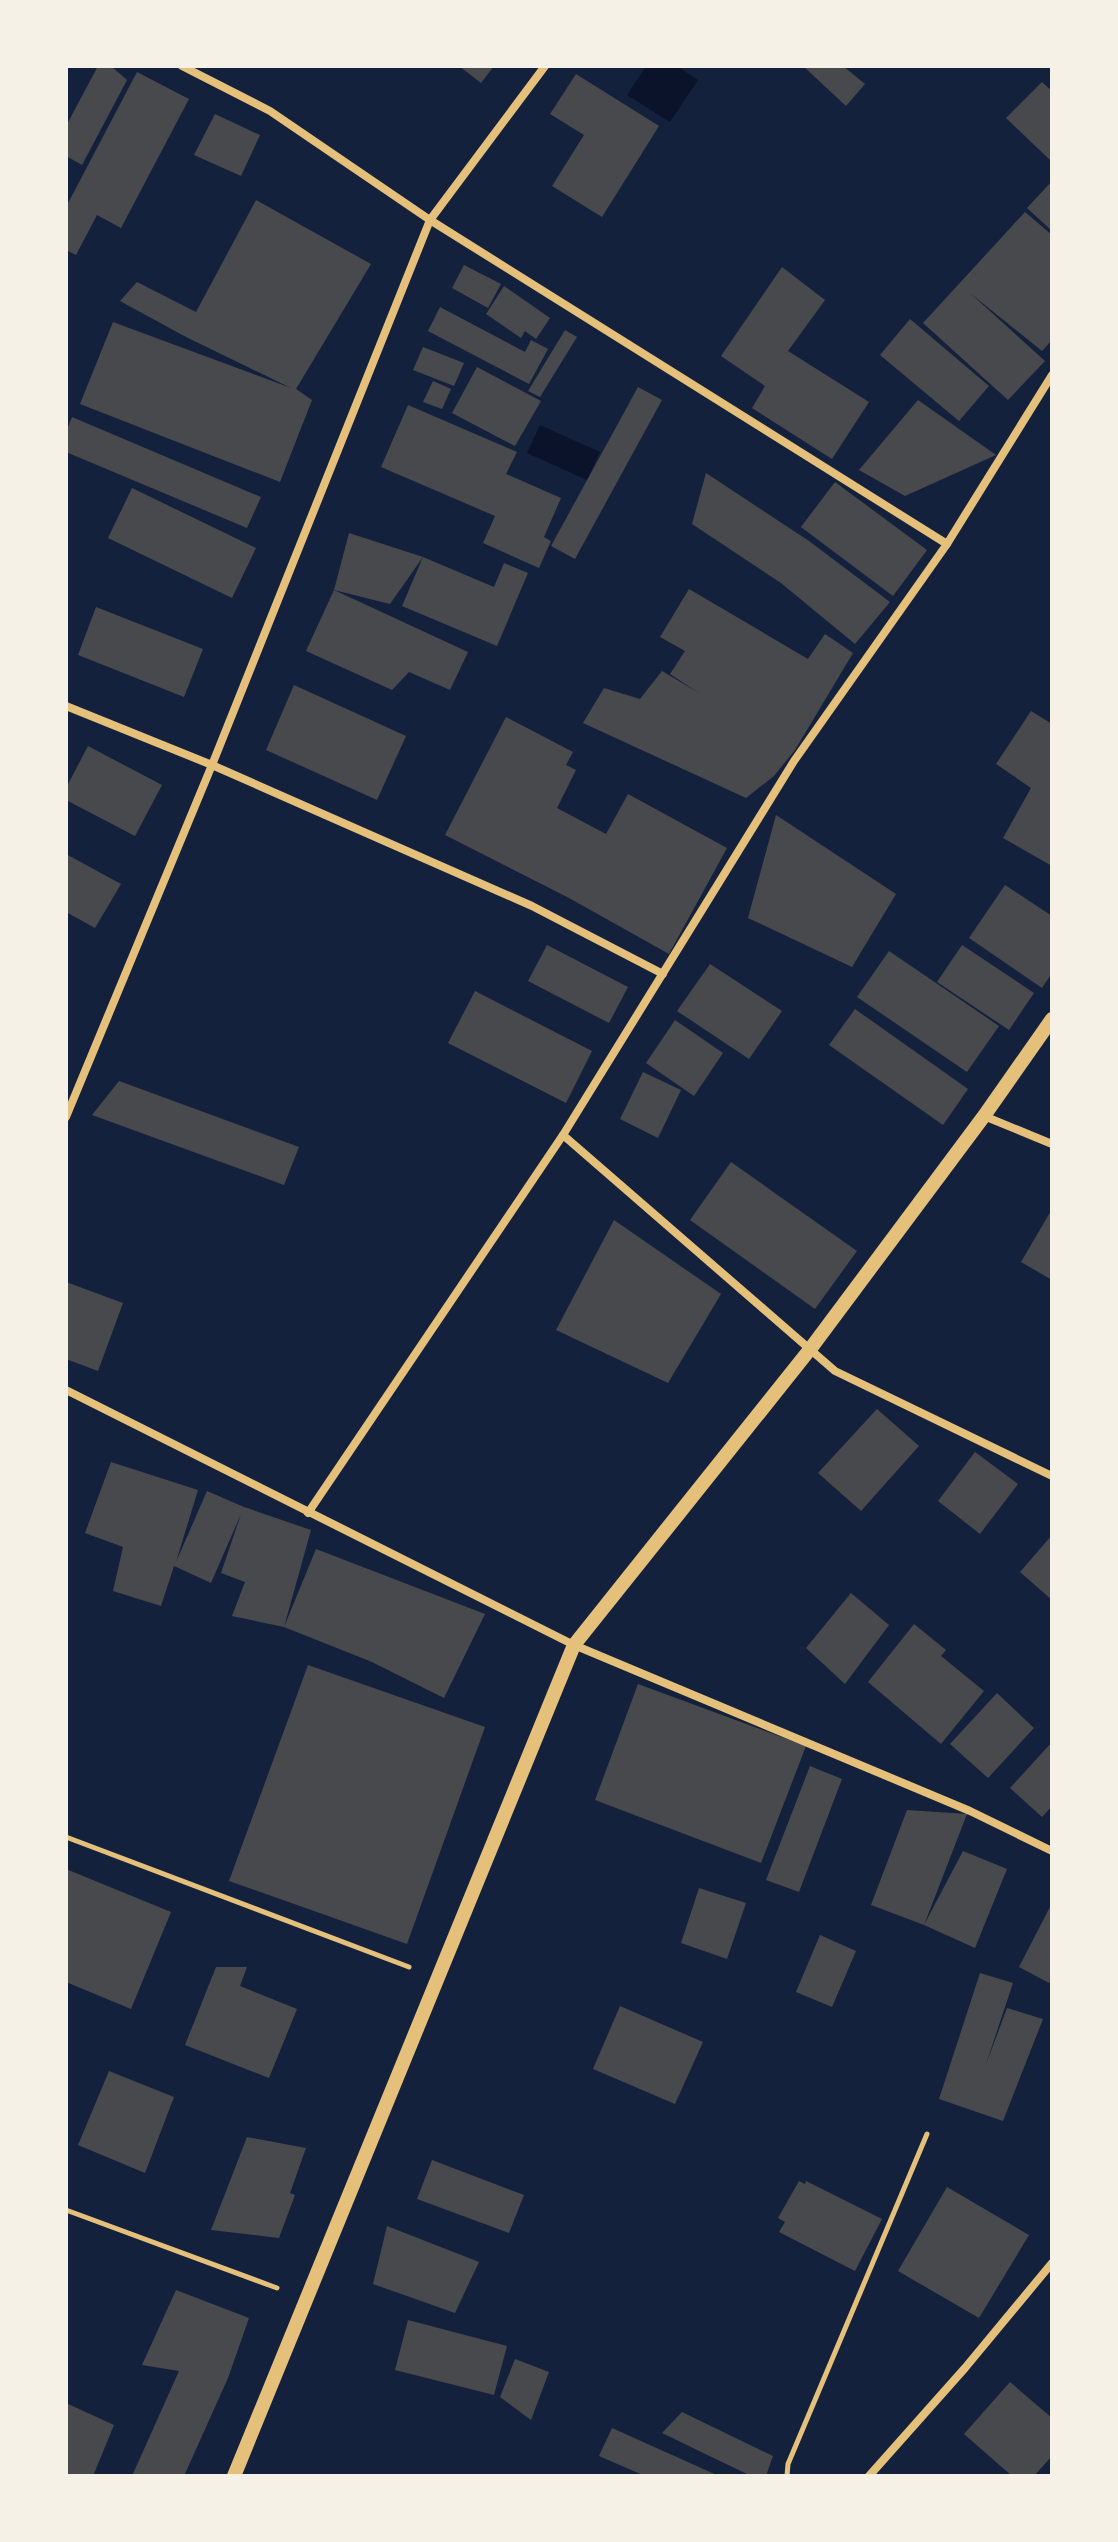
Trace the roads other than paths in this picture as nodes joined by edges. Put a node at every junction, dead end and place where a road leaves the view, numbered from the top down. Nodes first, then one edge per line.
1 (182, 66) edge
2 (545, 66) edge
3 (430, 220) junction
4 (1052, 375) edge
5 (947, 544) junction
6 (66, 706) edge
7 (212, 765) junction
8 (663, 974) junction
9 (1052, 1019) edge
10 (984, 1116) junction
11 (66, 1117) edge
12 (563, 1135) junction
13 (1052, 1144) edge
14 (811, 1348) junction
15 (66, 1390) edge
16 (1052, 1476) edge
17 (308, 1513) junction
18 (574, 1645) junction
19 (1052, 1851) edge
20 (1052, 2263) edge
21 (234, 2476) edge
22 (869, 2476) edge

1 - 3 street
2 - 3 street
3 - 5 street
3 - 7 street
4 - 5 street
5 - 8 street
6 - 7 street
7 - 8 street
7 - 11 street
8 - 12 street
9 - 10 street
10 - 13 street
10 - 14 street
12 - 14 street
12 - 17 street
14 - 16 street
14 - 18 street
15 - 17 street
17 - 18 street
18 - 19 street
18 - 21 street
20 - 22 street

